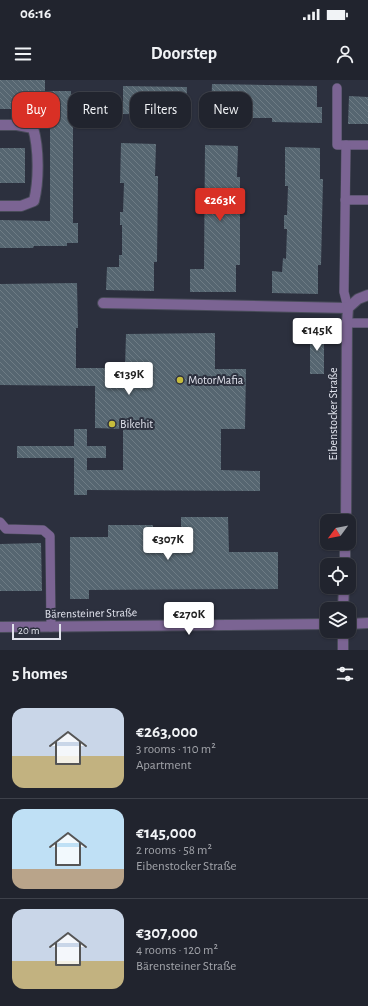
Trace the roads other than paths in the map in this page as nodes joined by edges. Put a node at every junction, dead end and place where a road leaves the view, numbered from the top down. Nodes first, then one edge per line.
1 (337, 88) dead end
2 (0, 125) edge
3 (346, 145) junction
4 (368, 145) edge
5 (345, 200) junction
6 (368, 200) edge
7 (0, 206) edge
8 (368, 295) edge
9 (103, 303) dead end
10 (348, 308) junction
11 (347, 323) junction
12 (368, 323) edge
13 (346, 514) edge
14 (0, 522) edge
15 (320, 624) edge
16 (356, 624) edge
17 (368, 624) edge
18 (0, 626) edge
19 (50, 627) junction
20 (343, 638) edge
21 (343, 650) edge

1 - 3 lane
2 - 7 street
3 - 4 lane
3 - 5 lane
5 - 6 lane
5 - 10 lane
8 - 10 street
9 - 10 street
10 - 11 street, Eibenstocker Straße
11 - 12 lane
11 - 13 street, Eibenstocker Straße
14 - 19 lane
15 - 19 street, Bärensteiner Straße
16 - 17 street
18 - 19 street, Bärensteiner Straße
20 - 21 street

